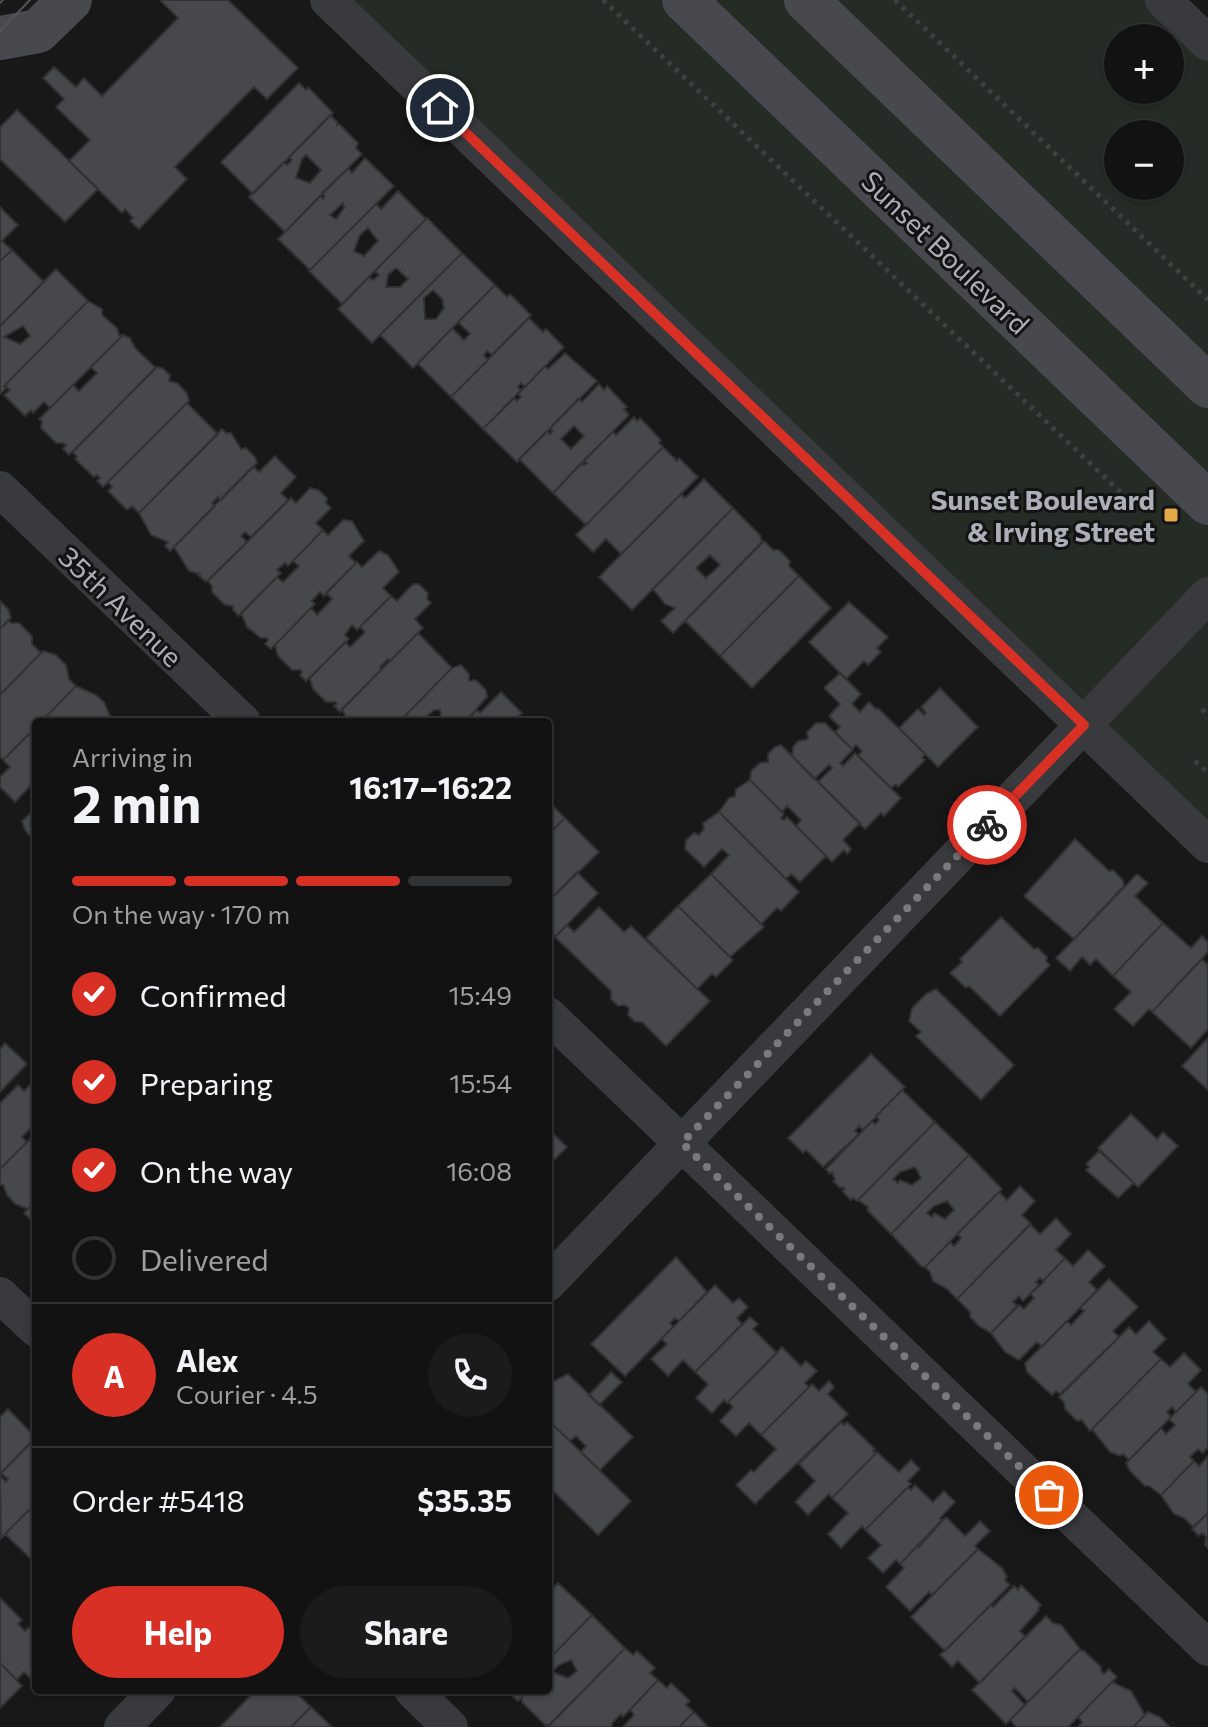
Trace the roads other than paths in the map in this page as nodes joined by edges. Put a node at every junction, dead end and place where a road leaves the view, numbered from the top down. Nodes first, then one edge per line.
1 (16, 0) edge
2 (70, 0) edge
3 (328, 0) edge
4 (684, 0) edge
5 (806, 0) edge
6 (1163, 0) edge
7 (0, 17) edge
8 (0, 38) edge
9 (1208, 43) edge
10 (1208, 386) edge
11 (0, 489) edge
12 (1208, 503) edge
13 (1208, 595) edge
14 (239, 718) edge
15 (1084, 725) junction
16 (1208, 845) edge
17 (552, 1019) edge
18 (682, 1143) junction
19 (552, 1279) edge
20 (0, 1295) edge
21 (32, 1325) edge
22 (1208, 1648) edge
23 (154, 1694) edge
24 (416, 1694) edge
25 (122, 1727) edge
26 (450, 1727) edge

1 - 7 main road
2 - 8 main road
3 - 15 street
4 - 12 main road, Sunset Boulevard
5 - 10 main road
6 - 9 street
11 - 14 street, 35th Avenue
13 - 15 street
15 - 16 street
15 - 18 street
17 - 18 street
18 - 19 street
18 - 22 street
20 - 21 street
23 - 25 street
24 - 26 street

